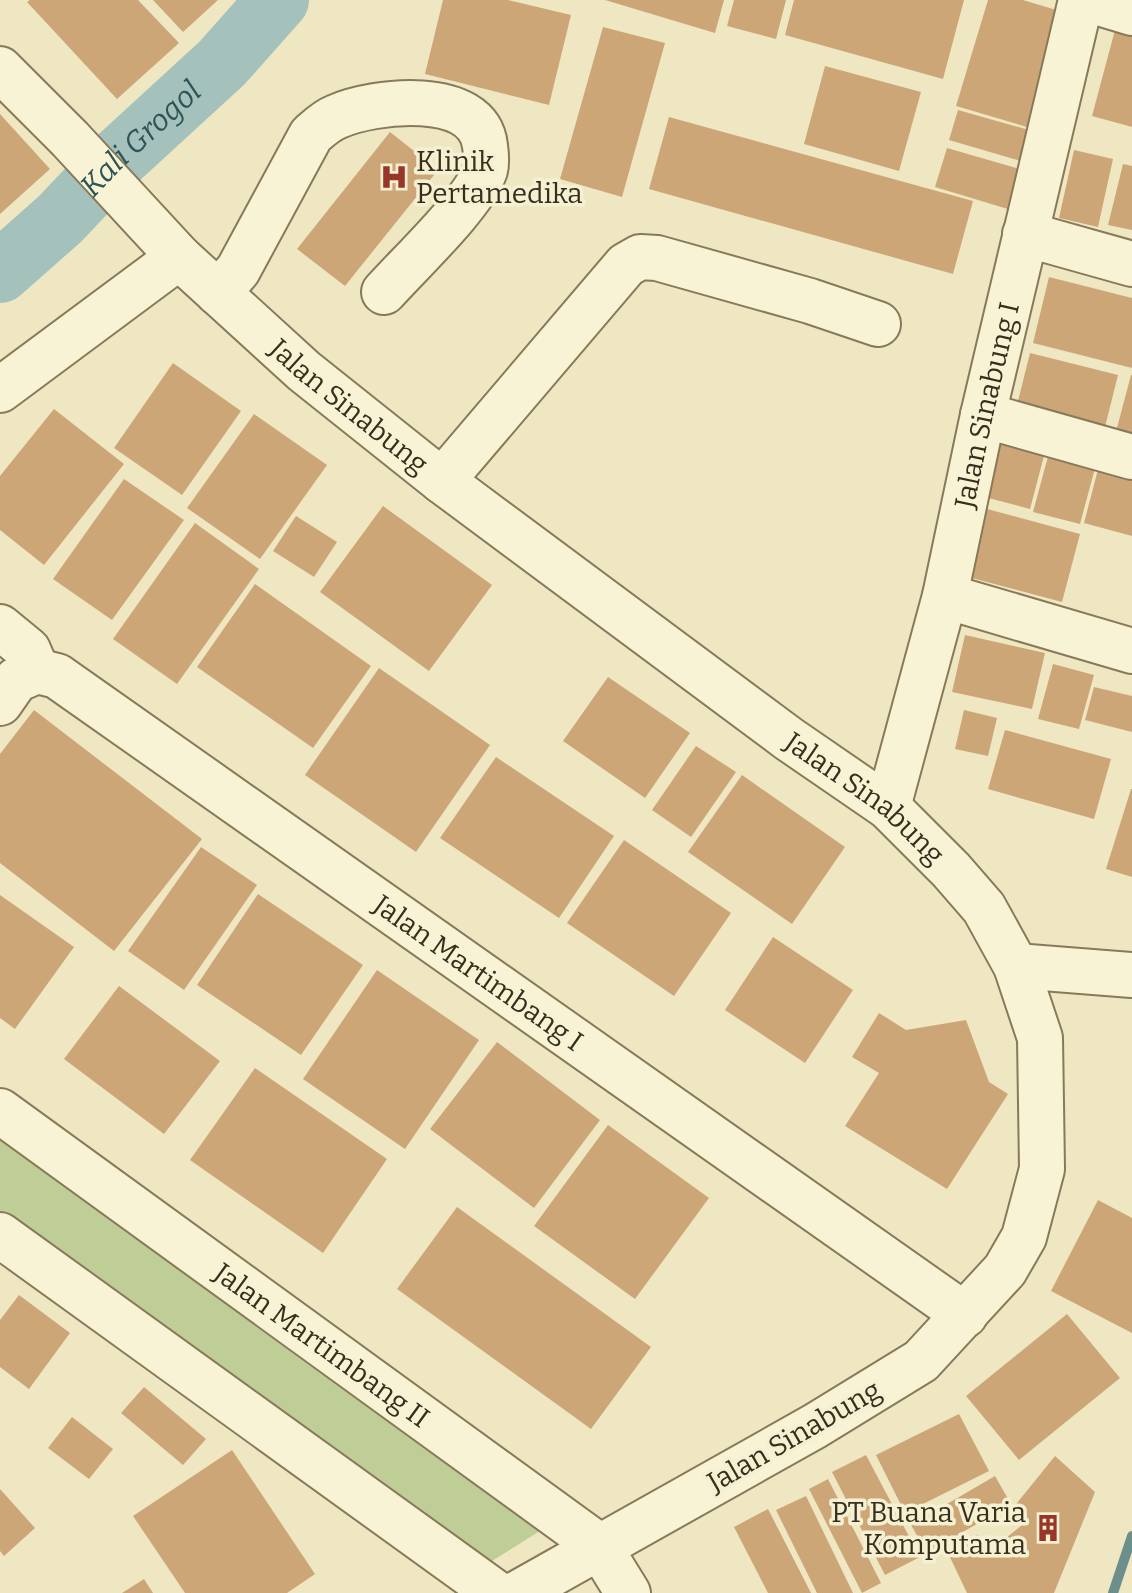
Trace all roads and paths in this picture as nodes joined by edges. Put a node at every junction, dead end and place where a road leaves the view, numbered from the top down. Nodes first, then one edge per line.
1 (1081, 0) edge
2 (1089, 0) edge
3 (1132, 13) edge
4 (0, 69) edge
5 (1025, 234) junction
6 (179, 257) junction
7 (1132, 264) edge
8 (384, 292) dead end
9 (218, 293) junction
10 (878, 324) dead end
11 (0, 390) edge
12 (983, 415) junction
13 (1132, 457) edge
14 (442, 481) junction
15 (945, 596) junction
16 (0, 627) edge
17 (1132, 651) edge
18 (37, 671) junction
19 (0, 703) edge
20 (888, 807) junction
21 (1016, 966) junction
22 (1132, 975) edge
23 (0, 1111) edge
24 (0, 1235) edge
25 (965, 1315) junction
26 (599, 1546) junction
27 (496, 1593) edge
28 (518, 1593) edge
29 (628, 1593) edge

1 - 5 street, Jalan Sinabung I
2 - 3 street
4 - 6 street, Jalan Sinabung
5 - 7 street
5 - 12 street, Jalan Sinabung I
6 - 9 street, Jalan Sinabung
6 - 11 street
8 - 9 street
9 - 14 street, Jalan Sinabung
10 - 14 street
12 - 13 street
12 - 15 street, Jalan Sinabung I
14 - 20 street, Jalan Sinabung
15 - 17 street
15 - 20 street, Jalan Sinabung I
16 - 18 street
18 - 19 street
18 - 25 street, Jalan Martimbang I
20 - 21 street, Jalan Sinabung
21 - 22 street
21 - 25 street, Jalan Sinabung
23 - 26 street, Jalan Martimbang II
24 - 27 street
25 - 26 street, Jalan Sinabung
26 - 28 street, Jalan Sinabung
26 - 29 street, Jalan Martimbang II

